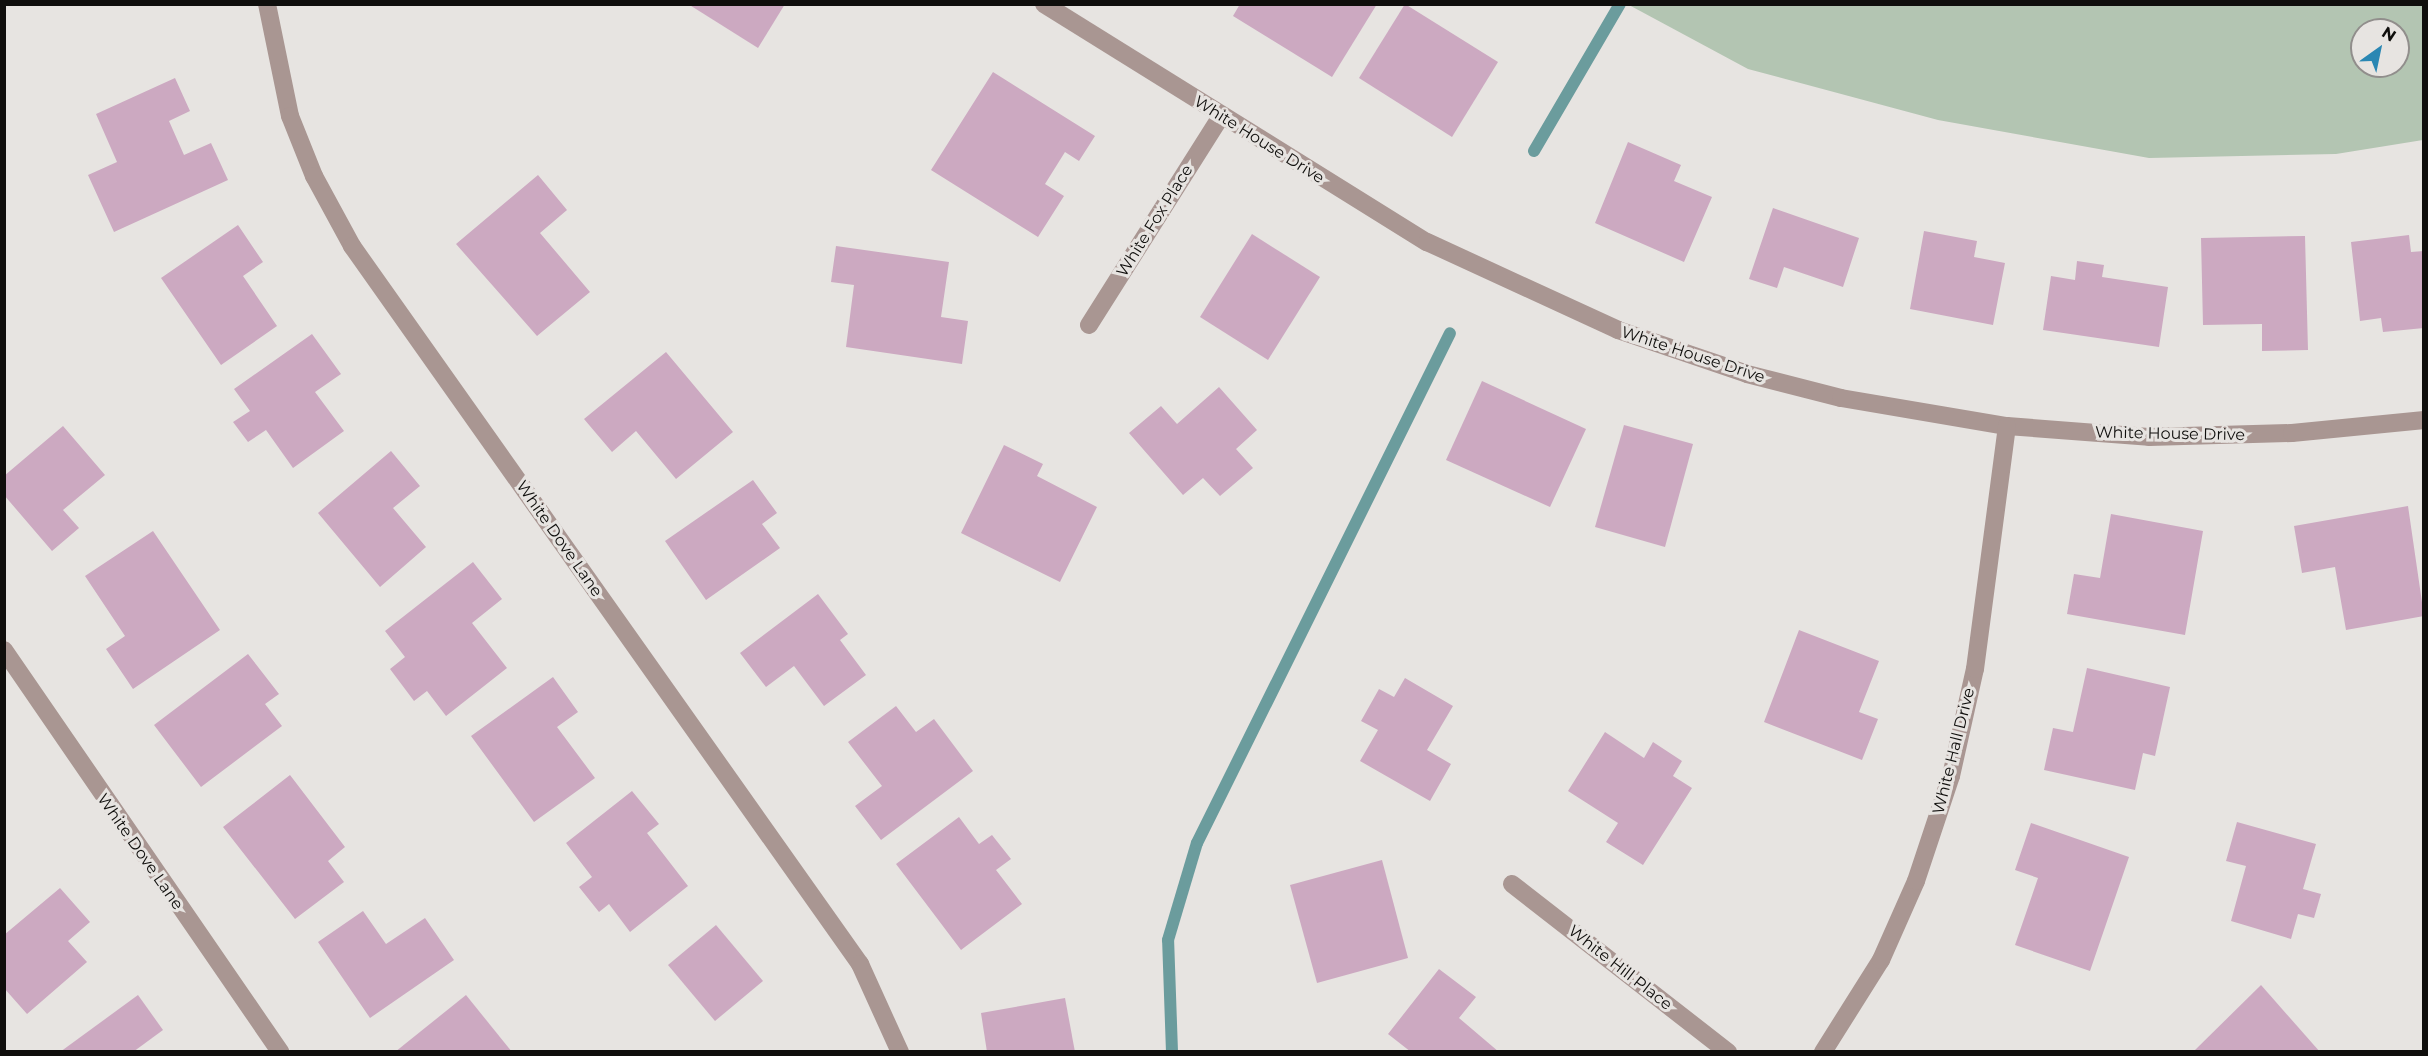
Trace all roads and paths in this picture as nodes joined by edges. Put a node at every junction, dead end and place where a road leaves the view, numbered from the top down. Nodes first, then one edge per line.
1 (267, 4) edge
2 (1044, 4) edge
3 (1221, 116) junction
4 (1089, 325) dead end
5 (2424, 420) edge
6 (2007, 426) junction
7 (4, 650) edge
8 (1512, 884) dead end
9 (280, 1052) edge
10 (900, 1052) edge
11 (1728, 1052) edge
12 (1823, 1052) edge

1 - 10 street, White Dove Lane
2 - 3 street, White House Drive
3 - 4 street, White Fox Place
3 - 6 street, White House Drive
5 - 6 street, White House Drive
6 - 12 street, White Hall Drive
7 - 9 street, White Dove Lane
8 - 11 street, White Hill Place

